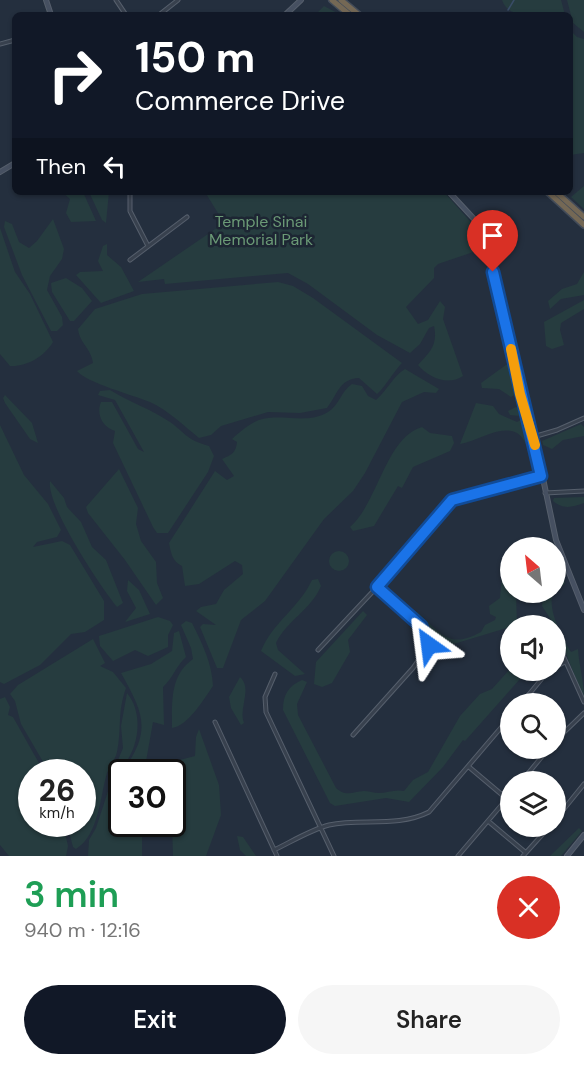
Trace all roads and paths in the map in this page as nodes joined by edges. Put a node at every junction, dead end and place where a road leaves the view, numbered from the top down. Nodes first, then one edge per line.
1 (178, 0) edge
2 (301, 0) edge
3 (332, 0) edge
4 (341, 0) edge
5 (163, 12) edge
6 (288, 12) edge
7 (346, 12) edge
8 (355, 12) edge
9 (130, 195) edge
10 (452, 195) edge
11 (551, 195) edge
12 (559, 195) edge
13 (187, 217) dead end
14 (584, 217) edge
15 (584, 225) edge
16 (148, 246) junction
17 (130, 260) dead end
18 (584, 417) edge
19 (533, 437) junction
20 (541, 476) junction
21 (584, 491) edge
22 (545, 493) junction
23 (377, 587) junction
24 (584, 610) edge
25 (318, 650) dead end
26 (566, 664) edge
27 (275, 674) dead end
28 (540, 681) edge
29 (530, 693) edge
30 (584, 702) edge
31 (584, 713) edge
32 (215, 722) dead end
33 (500, 729) edge
34 (566, 730) edge
35 (353, 735) dead end
36 (540, 759) edge
37 (469, 767) junction
38 (530, 771) edge
39 (584, 784) edge
40 (500, 793) edge
41 (566, 806) edge
42 (500, 807) edge
43 (488, 821) junction
44 (319, 829) junction
45 (584, 835) edge
46 (540, 837) edge
47 (274, 850) junction
48 (524, 854) edge
49 (277, 856) edge
50 (334, 856) edge
51 (458, 856) edge
52 (567, 856) edge

1 - 5 street
2 - 6 street
3 - 7 highway
4 - 8 highway
9 - 16 street
10 - 19 street
11 - 15 highway
12 - 14 highway
13 - 16 street
16 - 17 street
18 - 19 street
19 - 20 street
20 - 22 street
20 - 23 street
21 - 22 street
22 - 24 street
23 - 25 street
23 - 35 street
26 - 30 street
27 - 44 street
28 - 29 street
31 - 34 street
32 - 47 street
33 - 37 street
36 - 38 street
37 - 40 street
37 - 44 street
39 - 41 street
42 - 43 street
43 - 48 street
43 - 51 street
44 - 47 street
44 - 50 street
45 - 52 street
46 - 48 street
47 - 49 street

